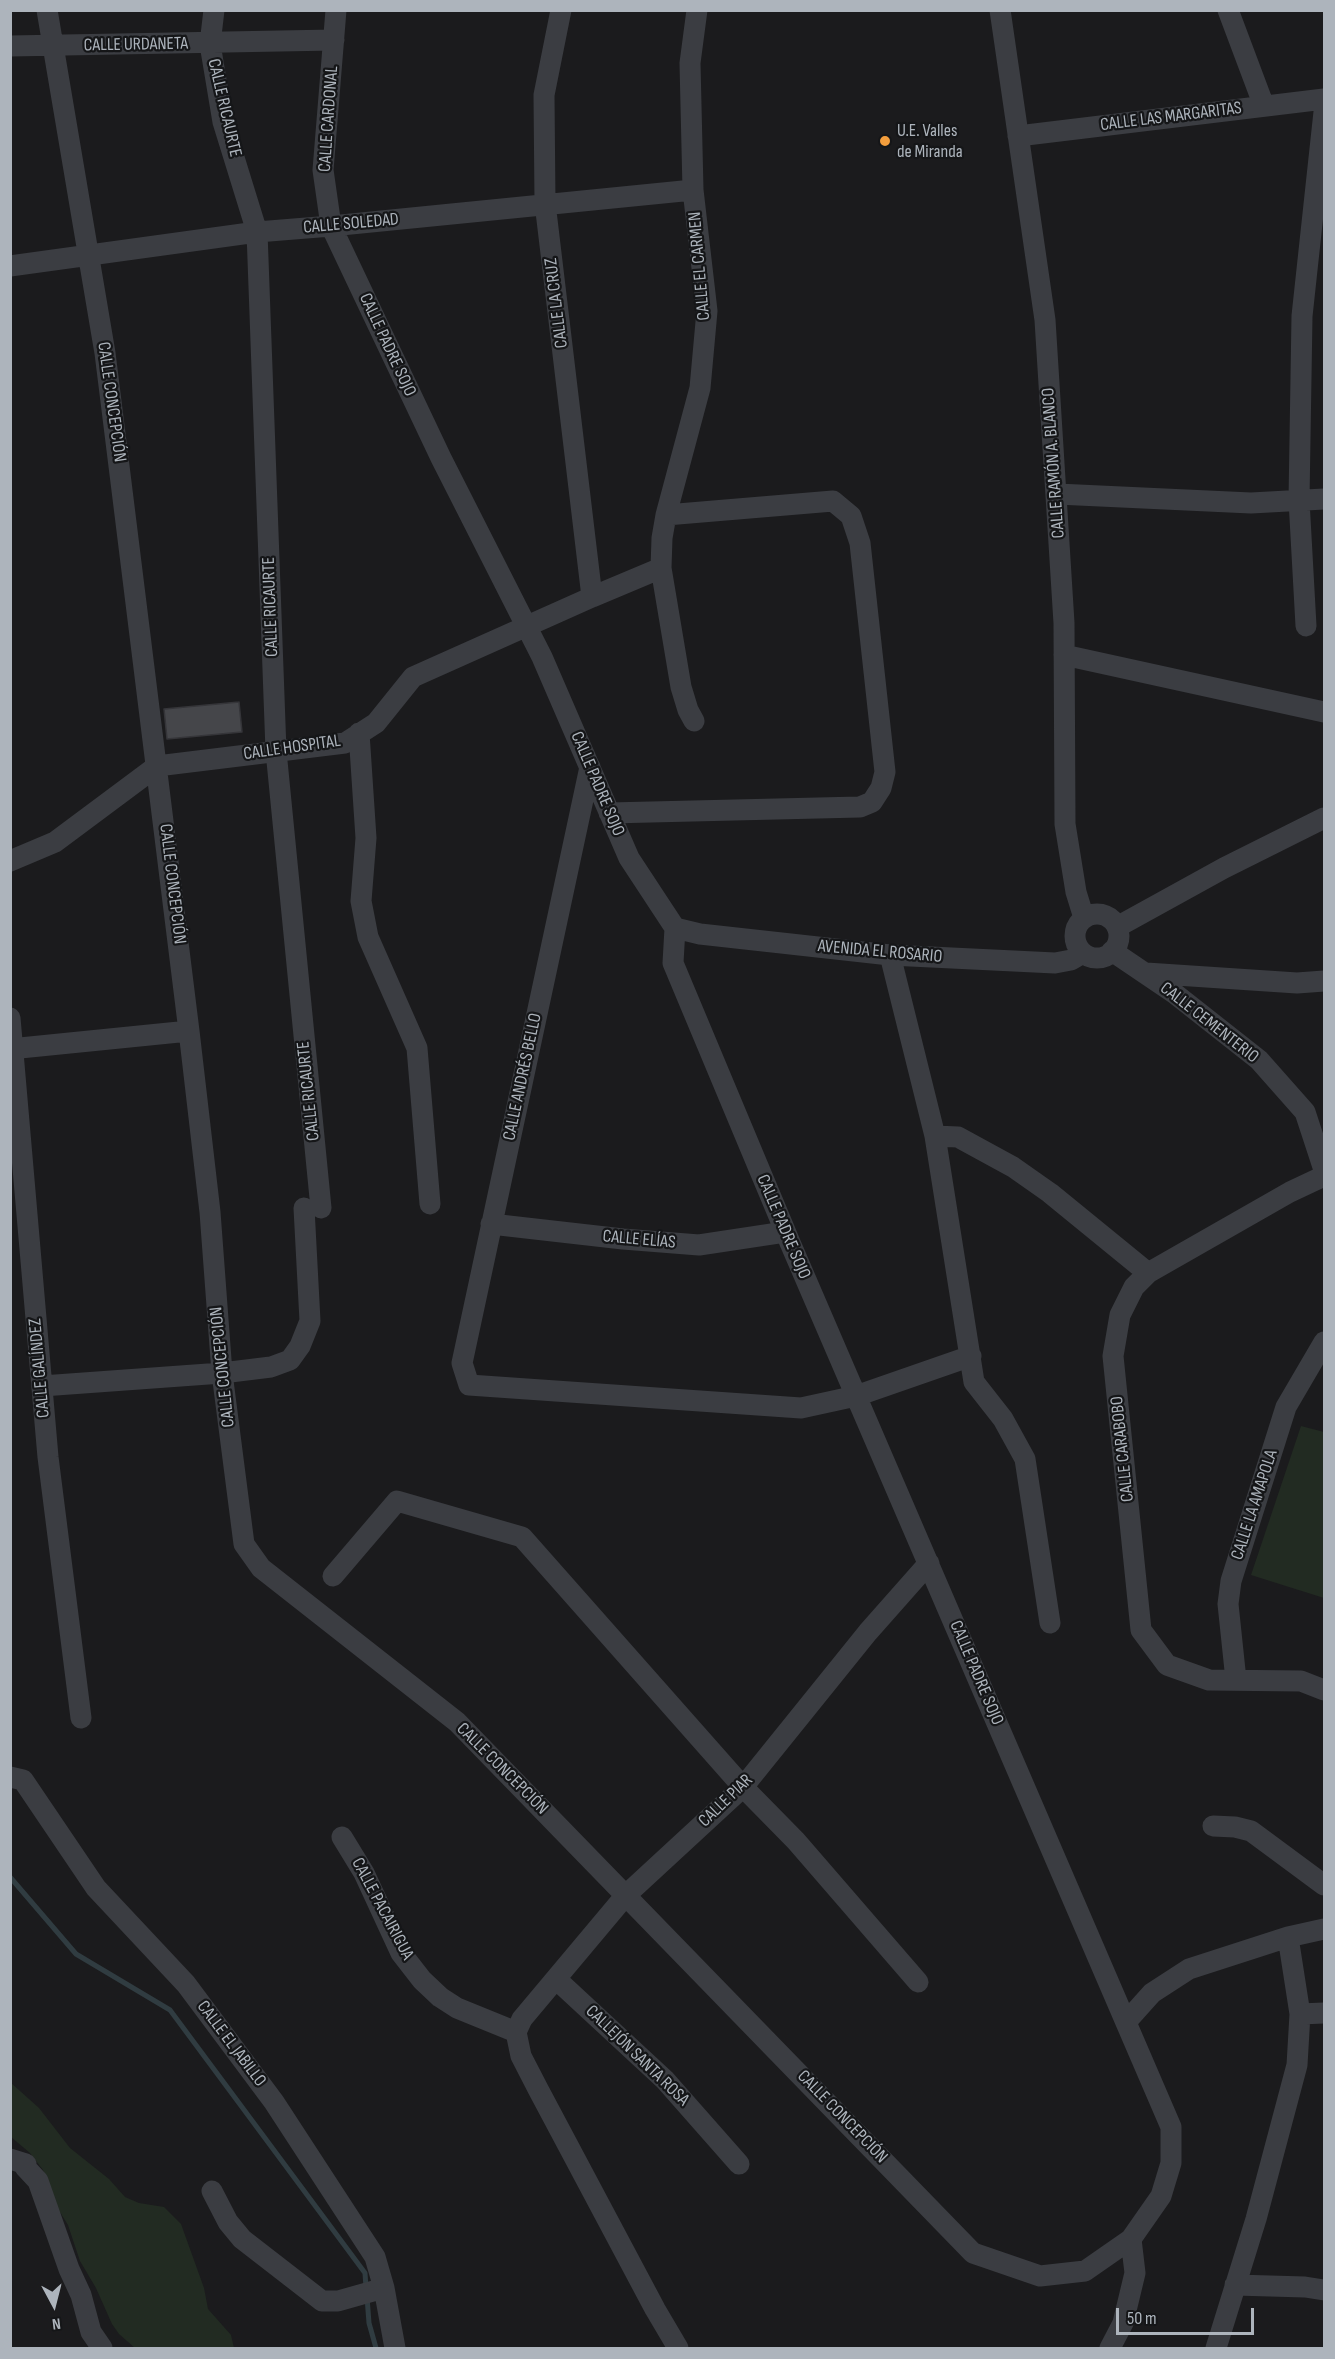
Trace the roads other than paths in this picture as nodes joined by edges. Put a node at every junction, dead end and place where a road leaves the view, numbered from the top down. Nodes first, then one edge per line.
1 (47, 10) edge
2 (214, 10) edge
3 (336, 10) edge
4 (561, 10) edge
5 (697, 10) edge
6 (1000, 10) edge
7 (1228, 10) edge
8 (334, 40) junction
9 (210, 44) junction
10 (10, 46) edge
11 (52, 46) junction
12 (1324, 99) edge
13 (1264, 106) junction
14 (1324, 112) edge
15 (1018, 136) junction
16 (693, 190) junction
17 (545, 203) junction
18 (331, 226) junction
19 (256, 232) junction
20 (88, 255) junction
21 (10, 266) edge
22 (1057, 494) junction
23 (1324, 499) edge
24 (1299, 500) junction
25 (666, 514) junction
26 (661, 568) junction
27 (592, 597) junction
28 (526, 626) junction
29 (1306, 626) dead end
30 (1064, 655) junction
31 (1324, 712) edge
32 (694, 721) dead end
33 (359, 734) junction
34 (276, 751) junction
35 (157, 766) junction
36 (590, 767) junction
37 (609, 813) junction
38 (1324, 818) edge
39 (10, 861) edge
40 (1084, 918) junction
41 (1117, 927) junction
42 (675, 928) junction
43 (1112, 951) junction
44 (1083, 953) junction
45 (890, 955) junction
46 (1142, 972) junction
47 (1324, 981) edge
48 (10, 1018) edge
49 (189, 1031) junction
50 (12, 1049) edge
51 (935, 1136) junction
52 (1324, 1170) edge
53 (1324, 1176) edge
54 (430, 1204) dead end
55 (491, 1224) junction
56 (786, 1232) junction
57 (1148, 1273) junction
58 (1324, 1342) edge
59 (971, 1356) junction
60 (222, 1373) junction
61 (42, 1386) junction
62 (856, 1396) junction
63 (929, 1563) junction
64 (333, 1576) dead end
65 (1050, 1623) dead end
66 (1236, 1680) junction
67 (1324, 1690) edge
68 (81, 1718) dead end
69 (10, 1777) edge
70 (743, 1787) junction
71 (1213, 1826) dead end
72 (342, 1837) dead end
73 (1324, 1885) edge
74 (626, 1895) junction
75 (1324, 1929) edge
76 (1288, 1937) junction
77 (556, 1979) junction
78 (918, 1982) dead end
79 (1324, 2013) edge
80 (1300, 2014) junction
81 (1126, 2022) junction
82 (516, 2032) junction
83 (10, 2159) edge
84 (739, 2164) dead end
85 (212, 2191) dead end
86 (1131, 2239) junction
87 (1236, 2285) junction
88 (381, 2288) junction
89 (1324, 2290) edge
90 (102, 2349) edge
91 (395, 2349) edge
92 (678, 2349) edge
93 (1110, 2349) edge
94 (1216, 2349) edge

1 - 11 street, CALLE CONCEPCIÓN
2 - 9 street, CALLE RICAURTE
3 - 8 street, CALLE CARDONAL
4 - 17 street, CALLE LA CRUZ
5 - 16 street, CALLE EL CARMEN
6 - 15 street, CALLE RAMÓN A. BLANCO
7 - 13 street
8 - 9 street, CALLE URDANETA
8 - 18 street, CALLE CARDONAL
9 - 11 street, CALLE URDANETA
9 - 19 street, CALLE RICAURTE
10 - 11 street, CALLE URDANETA
11 - 20 street, CALLE CONCEPCIÓN
12 - 13 street, CALLE LAS MARGARITAS
13 - 15 street, CALLE LAS MARGARITAS
14 - 24 street
15 - 22 street, CALLE RAMÓN A. BLANCO
16 - 17 street, CALLE SOLEDAD
16 - 25 street, CALLE EL CARMEN
17 - 18 street, CALLE SOLEDAD
17 - 27 street, CALLE LA CRUZ
18 - 19 street, CALLE SOLEDAD
18 - 28 street, CALLE PADRE SOJO
19 - 20 street, CALLE SOLEDAD
19 - 34 street, CALLE RICAURTE
20 - 21 street, CALLE SOLEDAD
20 - 35 street, CALLE CONCEPCIÓN
22 - 24 street
22 - 30 street, CALLE RAMÓN A. BLANCO
23 - 24 street
24 - 29 street
25 - 26 street, CALLE EL CARMEN
25 - 37 street
26 - 27 street, CALLE HOSPITAL
26 - 32 street, CALLE EL CARMEN
27 - 28 street, CALLE HOSPITAL
28 - 33 street, CALLE HOSPITAL
28 - 36 street, CALLE PADRE SOJO
30 - 31 street
30 - 40 street, CALLE RAMÓN A. BLANCO
33 - 34 street, CALLE HOSPITAL
33 - 54 street
34 - 35 street, CALLE HOSPITAL
34 - 60 street, CALLE RICAURTE
35 - 39 street, CALLE HOSPITAL
35 - 49 street, CALLE CONCEPCIÓN
36 - 37 street, CALLE PADRE SOJO
36 - 55 street, CALLE ANDRÉS BELLO
37 - 42 street, CALLE PADRE SOJO
38 - 41 street
40 - 41 street
40 - 44 street
41 - 43 street
42 - 45 street, AVENIDA EL ROSARIO
42 - 56 street, CALLE PADRE SOJO
43 - 44 street, AVENIDA EL ROSARIO
43 - 46 street, CALLE CEMENTERIO
44 - 45 street, AVENIDA EL ROSARIO
45 - 51 street
46 - 47 street
46 - 52 street, CALLE CEMENTERIO
48 - 50 street, CALLE GALÍNDEZ
49 - 50 street
49 - 60 street, CALLE CONCEPCIÓN
50 - 61 street, CALLE GALÍNDEZ
51 - 57 street
51 - 59 street
53 - 57 street, CALLE CARABOBO
55 - 56 street, CALLE ELÍAS
55 - 62 street, CALLE ANDRÉS BELLO
56 - 62 street, CALLE PADRE SOJO
57 - 66 street, CALLE CARABOBO
58 - 66 street, CALLE LA AMAPOLA
59 - 62 street
59 - 65 street
60 - 61 street, CALLE RICAURTE
60 - 74 street, CALLE CONCEPCIÓN
61 - 68 street, CALLE GALÍNDEZ
62 - 63 street, CALLE PADRE SOJO
63 - 70 street, CALLE PIAR
63 - 81 street, CALLE PADRE SOJO
64 - 70 street
66 - 67 street, CALLE CARABOBO
69 - 88 street, CALLE EL JABILLO
70 - 74 street, CALLE PIAR
70 - 78 street
71 - 73 street
72 - 82 street, CALLE PACAIRIGUA
74 - 77 street, CALLE PIAR
74 - 86 street, CALLE CONCEPCIÓN
75 - 76 street
76 - 80 street
76 - 81 street
77 - 82 street, CALLE PIAR
77 - 84 street, CALLEJÓN SANTA ROSA
79 - 80 street
80 - 87 street
81 - 86 street, CALLE PADRE SOJO
82 - 92 street
83 - 90 street
85 - 88 street
86 - 93 street
87 - 89 street
87 - 94 street
88 - 91 street, CALLE EL JABILLO

